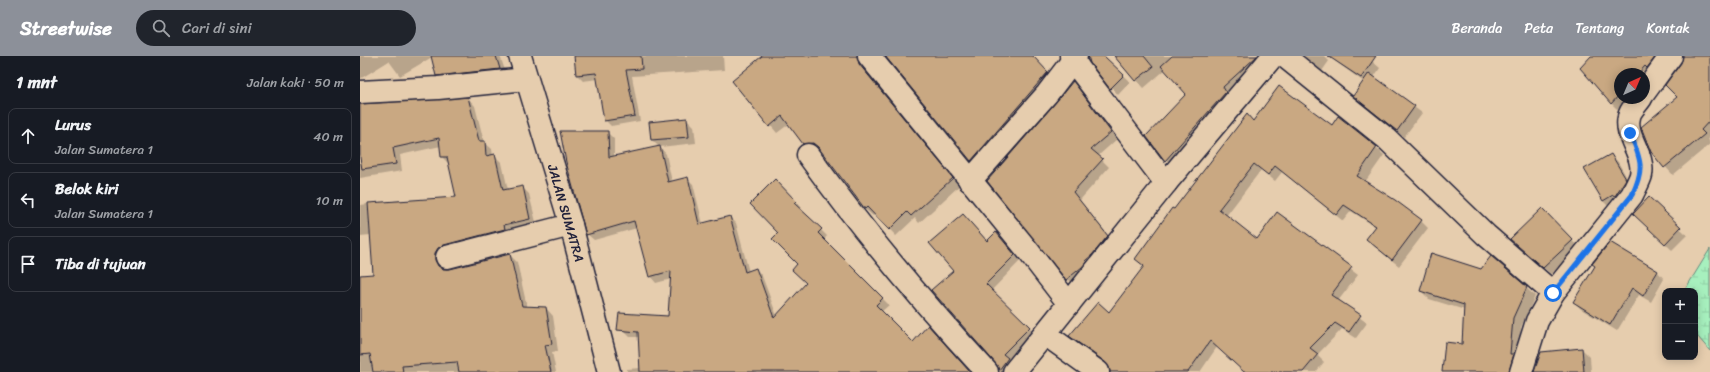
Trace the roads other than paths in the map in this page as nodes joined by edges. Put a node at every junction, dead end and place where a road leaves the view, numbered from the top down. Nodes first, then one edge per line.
1 (520, 56) edge
2 (869, 56) edge
3 (1273, 56) edge
4 (1284, 56) edge
5 (1670, 56) edge
6 (1074, 57) edge
7 (526, 79) junction
8 (1650, 84) edge
9 (360, 92) edge
10 (1637, 104) edge
11 (808, 155) dead end
12 (970, 181) junction
13 (1166, 183) junction
14 (571, 225) junction
15 (447, 257) dead end
16 (1553, 293) junction
17 (1069, 304) junction
18 (1045, 334) junction
19 (609, 372) edge
20 (987, 372) edge
21 (1014, 372) edge
22 (1098, 372) edge
23 (1521, 372) edge

1 - 7 street, JALAN SUMATRA
2 - 12 street
3 - 13 street
4 - 16 street
5 - 8 street
6 - 12 street
6 - 13 street
7 - 9 street
7 - 14 street, JALAN SUMATRA
10 - 16 street
11 - 20 street
12 - 17 street
13 - 17 street
14 - 15 street
14 - 19 street, JALAN SUMATRA
16 - 23 street
17 - 18 street
18 - 21 street
18 - 22 street

